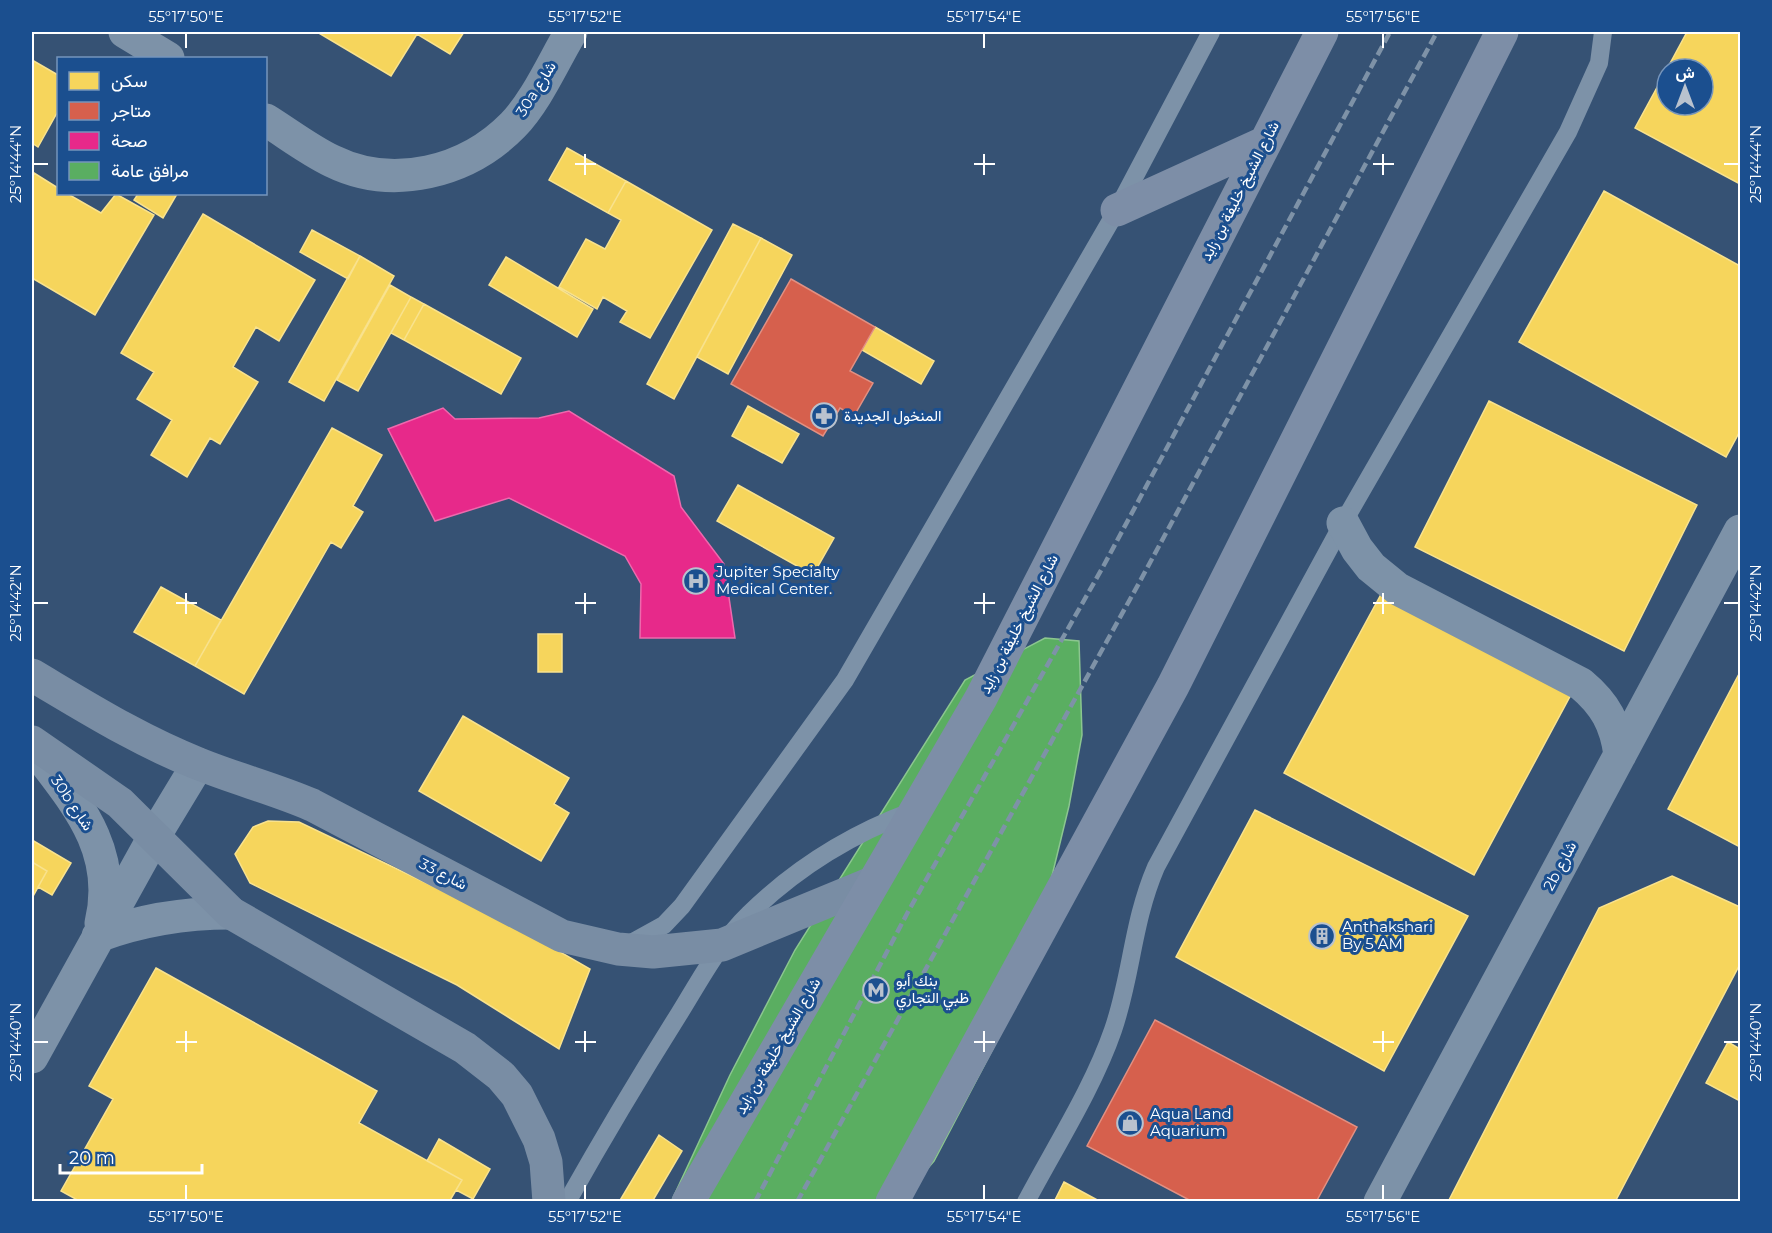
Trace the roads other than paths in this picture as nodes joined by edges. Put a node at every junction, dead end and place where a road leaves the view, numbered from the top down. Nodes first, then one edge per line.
1 (125, 32) edge
2 (571, 32) edge
3 (1211, 32) edge
4 (1322, 32) edge
5 (1502, 32) edge
6 (1603, 32) edge
7 (166, 57) edge
8 (267, 121) edge
9 (1264, 143) junction
10 (1117, 210) junction
11 (1343, 523) junction
12 (1740, 531) edge
13 (32, 675) edge
14 (32, 744) edge
15 (1620, 755) junction
16 (198, 764) junction
17 (915, 810) junction
18 (155, 835) junction
19 (872, 883) junction
20 (231, 914) junction
21 (98, 936) junction
22 (722, 945) junction
23 (618, 949) junction
24 (32, 1057) edge
25 (549, 1202) edge
26 (567, 1202) edge
27 (688, 1202) edge
28 (892, 1202) edge
29 (1026, 1202) edge
30 (1380, 1202) edge

1 - 7 street
2 - 8 street, 30a شارع
3 - 10 lane
4 - 9 main road, شارع الشيخ خليفة بن زايد
5 - 28 main road
6 - 11 lane
9 - 10 main road
9 - 17 main road, شارع الشيخ خليفة بن زايد
10 - 23 lane
11 - 15 street
11 - 29 lane
12 - 15 street, 2b شارع
13 - 16 street, شارع 33
14 - 18 street
14 - 21 street, 30b شارع
15 - 30 street, 2b شارع
16 - 18 street, 30b شارع
16 - 23 street, شارع 33
17 - 19 main road, شارع الشيخ خليفة بن زايد
17 - 22 lane
18 - 20 street
18 - 21 street, 30b شارع
19 - 22 street, شارع 33
19 - 27 main road, شارع الشيخ خليفة بن زايد
20 - 21 street
20 - 25 street
21 - 24 street, 30b شارع
22 - 23 street, شارع 33
22 - 26 lane

